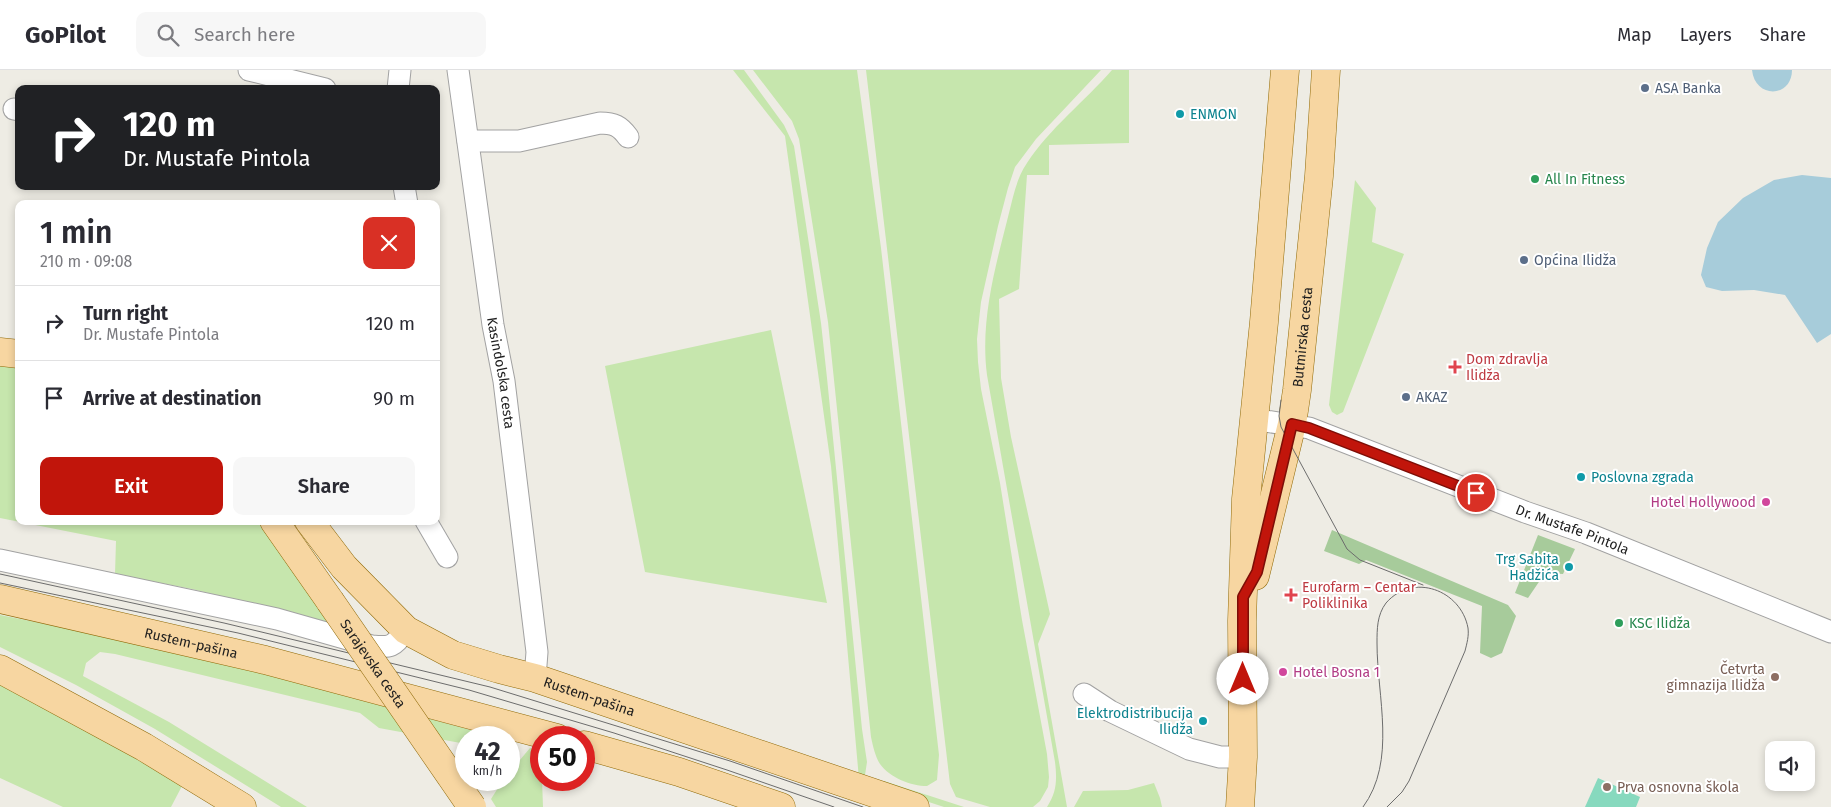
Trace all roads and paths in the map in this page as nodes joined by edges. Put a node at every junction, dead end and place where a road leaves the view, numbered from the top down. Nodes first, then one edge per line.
1 (249, 70) edge
2 (400, 70) edge
3 (458, 70) edge
4 (1285, 70) edge
5 (1326, 70) edge
6 (309, 85) edge
7 (398, 85) edge
8 (628, 138) dead end
9 (468, 141) junction
10 (0, 337) edge
11 (15, 338) edge
12 (0, 352) edge
13 (15, 354) edge
14 (1254, 419) junction
15 (1292, 424) junction
16 (277, 525) edge
17 (312, 525) edge
18 (428, 525) edge
19 (447, 557) dead end
20 (0, 560) edge
21 (1243, 597) junction
22 (0, 599) edge
23 (406, 630) junction
24 (1831, 632) edge
25 (0, 669) edge
26 (535, 678) junction
27 (1084, 694) dead end
28 (530, 731) edge
29 (595, 748) edge
30 (1243, 757) junction
31 (242, 807) edge
32 (472, 807) edge
33 (781, 807) edge
34 (915, 807) edge
35 (1239, 807) edge

1 - 6 street
2 - 7 street
3 - 9 street, Kasindolska cesta
4 - 14 main road, Butmirska cesta
5 - 15 main road, Butmirska cesta
8 - 9 street
9 - 26 street, Kasindolska cesta
10 - 11 main road
12 - 13 main road
14 - 15 street, Dr. Mustafe Pintola
14 - 21 main road, Butmirska cesta
15 - 21 main road, Butmirska cesta
15 - 24 street, Dr. Mustafe Pintola
16 - 32 main road, Sarajevska cesta, bridge
17 - 23 main road, Rustem-pašina
18 - 19 street
20 - 23 street
21 - 30 main road, Butmirska cesta
22 - 28 main road, Rustem-pašina
23 - 26 main road, Rustem-pašina
25 - 31 main road
26 - 34 main road, Rustem-pašina
27 - 30 street
29 - 33 main road
30 - 35 main road, Butmirska cesta

